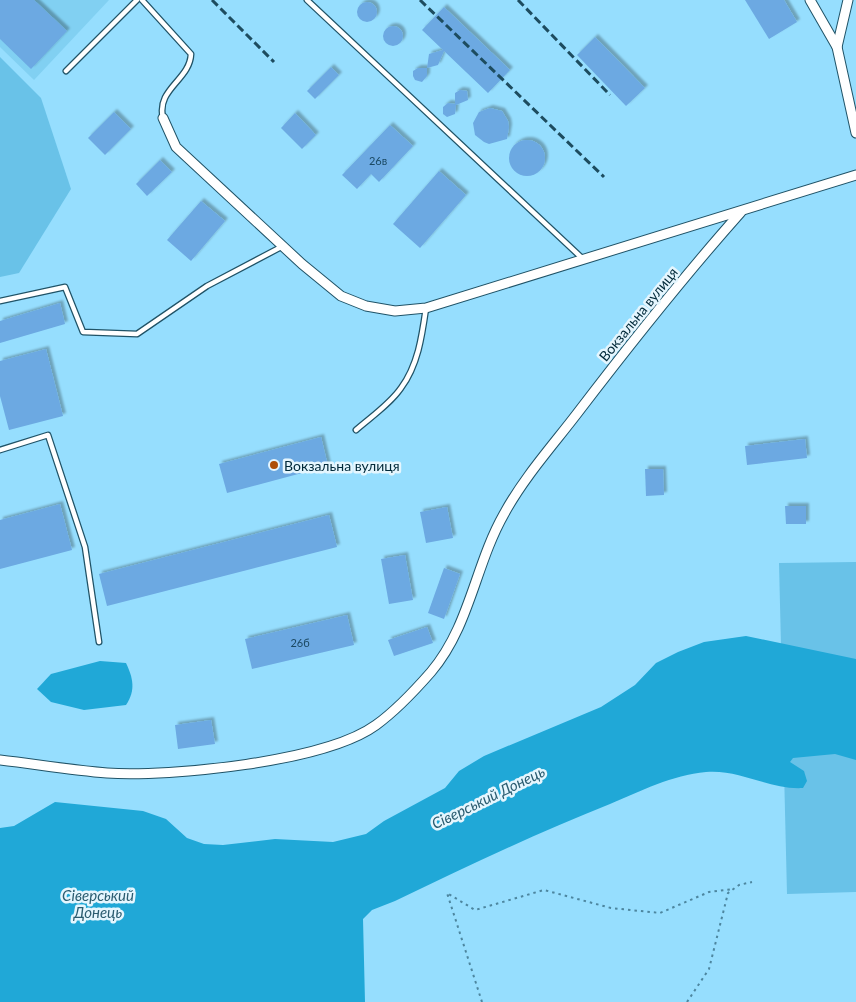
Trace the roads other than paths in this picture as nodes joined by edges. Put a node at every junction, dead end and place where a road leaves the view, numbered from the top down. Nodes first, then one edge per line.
1 (137, 0) edge
2 (142, 0) edge
3 (307, 0) edge
4 (810, 0) edge
5 (848, 0) edge
6 (837, 47) junction
7 (66, 70) dead end
8 (163, 118) joint
9 (856, 133) edge
10 (856, 175) edge
11 (741, 212) junction
12 (283, 246) junction
13 (583, 259) junction
14 (0, 301) edge
15 (426, 308) junction
16 (356, 430) dead end
17 (0, 450) edge
18 (99, 642) dead end
19 (0, 760) edge

1 - 7 lane
2 - 8 lane
3 - 13 lane
4 - 6 street
5 - 6 street
6 - 9 street
8 - 12 street
10 - 11 street
11 - 13 street
11 - 19 street, Вокзальна вулиця
12 - 14 lane
12 - 15 street
13 - 15 street
15 - 16 lane
17 - 18 lane

